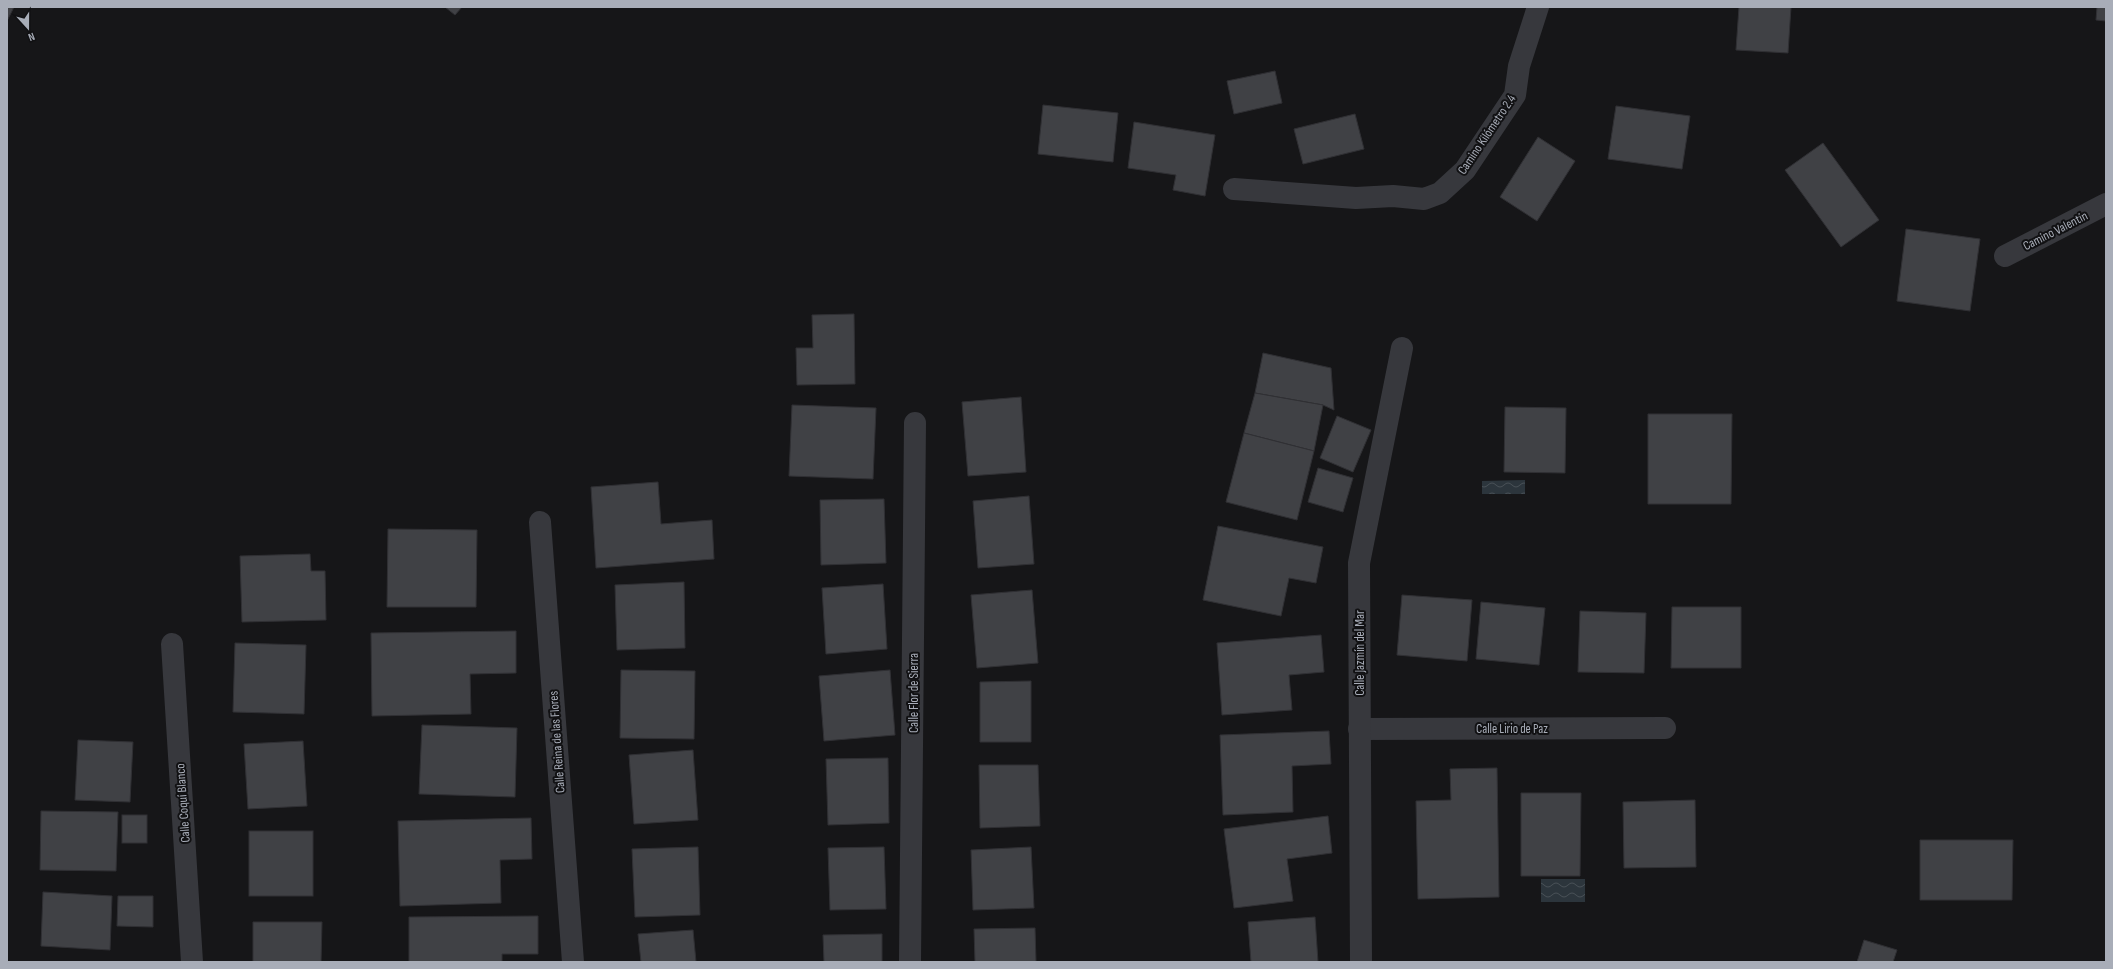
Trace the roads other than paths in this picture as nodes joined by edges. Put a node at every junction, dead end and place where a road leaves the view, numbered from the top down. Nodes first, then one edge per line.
1 (1538, 7) edge
2 (1234, 190) dead end
3 (2106, 204) edge
4 (2005, 256) dead end
5 (1402, 348) dead end
6 (915, 423) dead end
7 (540, 522) dead end
8 (172, 644) dead end
9 (1665, 728) dead end
10 (1359, 729) junction
11 (192, 962) edge
12 (573, 962) edge
13 (910, 962) edge
14 (1361, 962) edge

1 - 2 street, Camino Kilómetro 2.4
3 - 4 street, Camino Valentín
5 - 10 street, Calle Jazmín del Mar
6 - 13 street, Calle Flor de Sierra
7 - 12 street, Calle Reina de las Flores
8 - 11 street, Calle Coquí Blanco
9 - 10 street, Calle Lirio de Paz
10 - 14 street, Calle Jazmín del Mar

